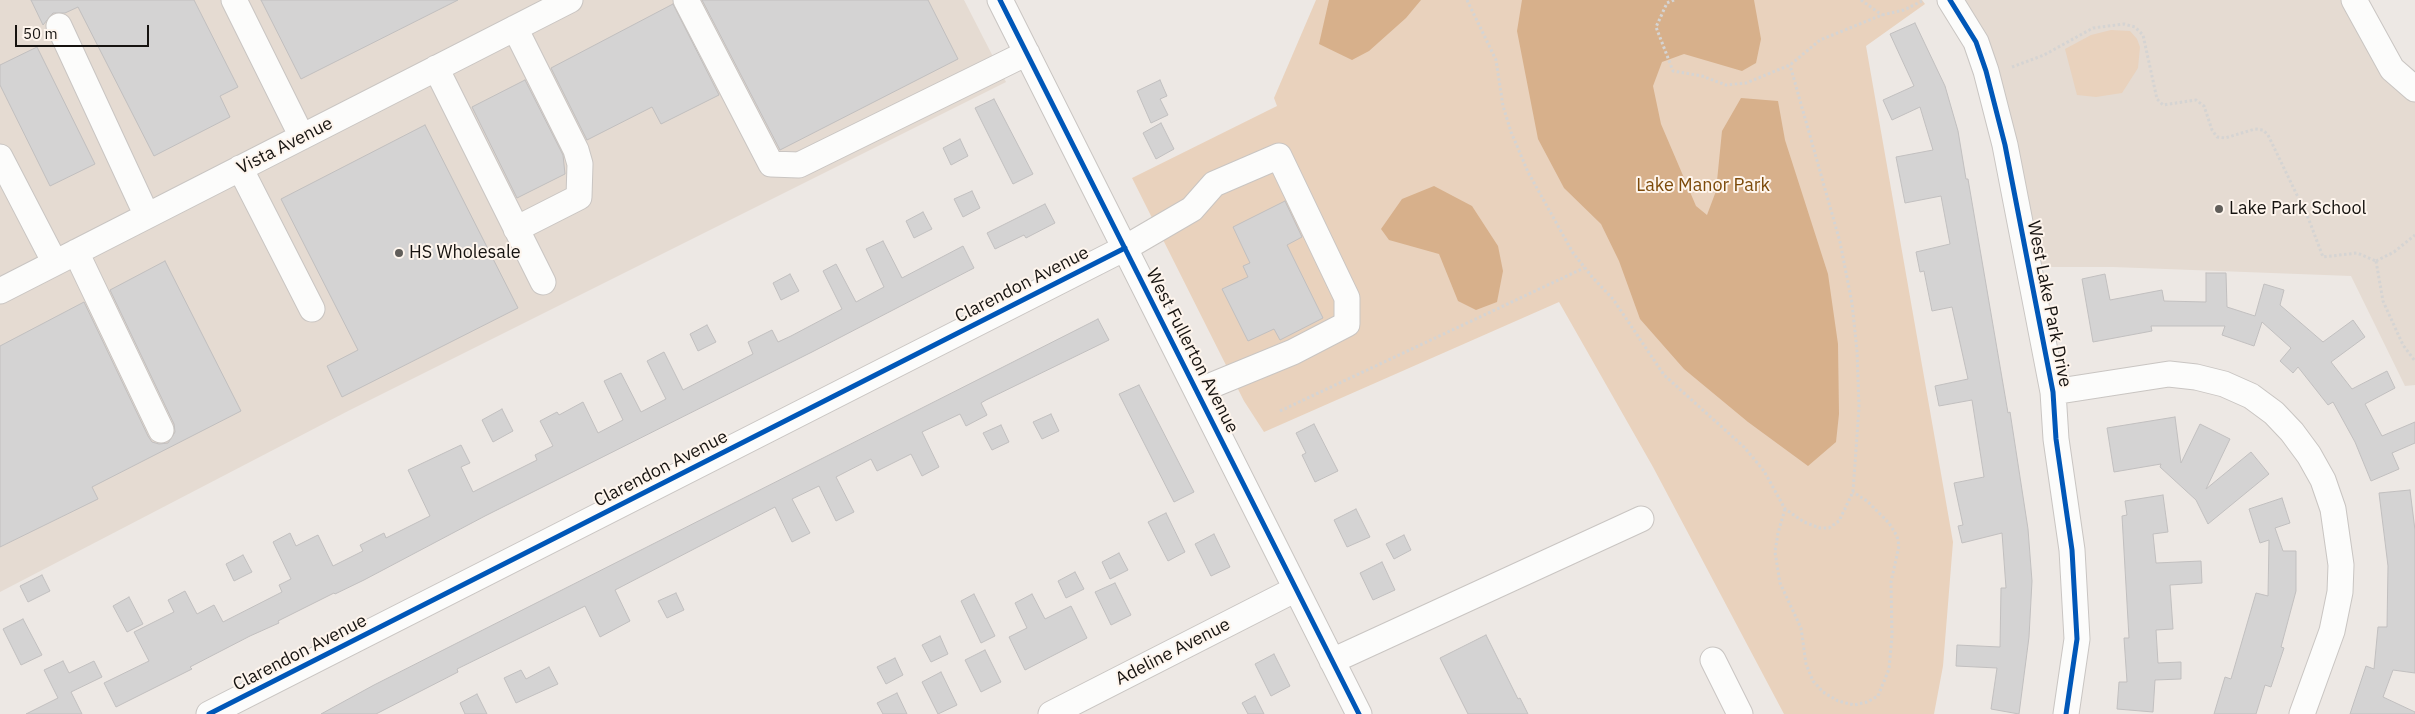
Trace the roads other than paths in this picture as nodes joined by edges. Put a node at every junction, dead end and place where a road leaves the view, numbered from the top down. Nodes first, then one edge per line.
1 (234, 0) edge
2 (570, 0) edge
3 (686, 0) edge
4 (1000, 0) edge
5 (1950, 0) edge
6 (2354, 0) edge
7 (59, 26) dead end
8 (515, 28) junction
9 (1027, 53) junction
10 (436, 68) junction
11 (2415, 89) edge
12 (302, 137) junction
13 (0, 157) edge
14 (240, 168) junction
15 (148, 216) junction
16 (516, 229) junction
17 (1125, 248) junction
18 (65, 258) junction
19 (543, 282) dead end
20 (0, 291) edge
21 (312, 309) dead end
22 (1198, 391) junction
23 (2053, 392) junction
24 (161, 430) dead end
25 (1641, 519) dead end
26 (1296, 589) junction
27 (1713, 660) dead end
28 (1332, 661) junction
29 (209, 714) edge
30 (1051, 714) edge
31 (1359, 714) edge
32 (1740, 714) edge
33 (2066, 714) edge
34 (2302, 714) edge

1 - 12 street
2 - 8 street, Vista Avenue
3 - 9 street
4 - 9 street, West Fullerton Avenue
5 - 23 street, West Lake Park Drive
6 - 11 street
7 - 15 street
8 - 10 street, Vista Avenue
8 - 16 street
9 - 17 street, West Fullerton Avenue
10 - 12 street, Vista Avenue
10 - 16 street
12 - 14 street, Vista Avenue
13 - 18 street
14 - 15 street, Vista Avenue
14 - 21 street
15 - 18 street, Vista Avenue
16 - 19 street
17 - 22 street, West Fullerton Avenue
17 - 22 street, Clarendon Avenue
17 - 29 street, Clarendon Avenue
18 - 20 street, Vista Avenue
18 - 24 street
22 - 26 street, West Fullerton Avenue
23 - 33 street, West Lake Park Drive
23 - 34 street
25 - 28 street
26 - 28 street, West Fullerton Avenue
26 - 30 street, Adeline Avenue
27 - 32 street
28 - 31 street, West Fullerton Avenue

